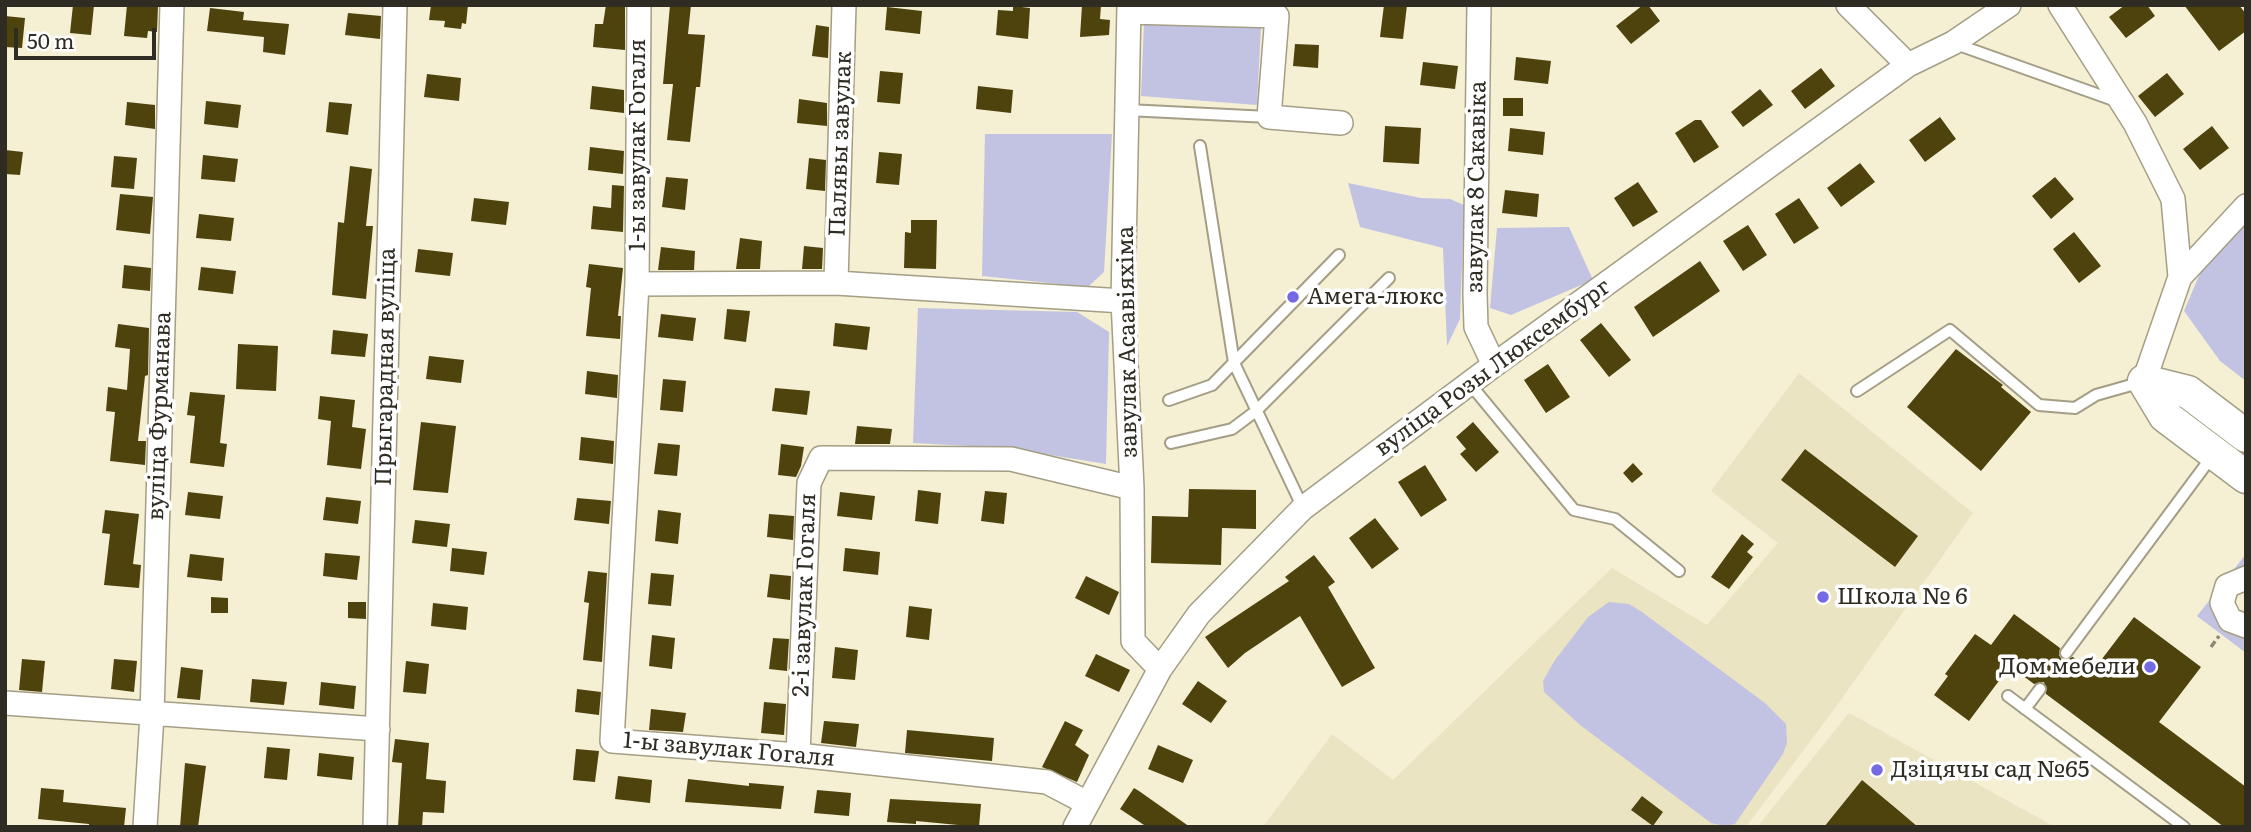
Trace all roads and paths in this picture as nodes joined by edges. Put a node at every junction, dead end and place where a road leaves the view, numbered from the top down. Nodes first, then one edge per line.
1 (172, 5) edge
2 (395, 5) edge
3 (639, 5) edge
4 (844, 5) edge
5 (1479, 5) edge
6 (1849, 5) edge
7 (2008, 5) edge
8 (2060, 5) edge
9 (1129, 9) edge
10 (1953, 43) junction
11 (1908, 65) junction
12 (2121, 103) junction
13 (1127, 110) junction
14 (1269, 117) junction
15 (1341, 123) dead end
16 (1200, 146) dead end
17 (2246, 205) edge
18 (1339, 255) dead end
19 (2180, 277) junction
20 (1389, 278) dead end
21 (836, 283) junction
22 (637, 284) junction
23 (1123, 301) junction
24 (1234, 363) junction
25 (1494, 365) junction
26 (2144, 381) junction
27 (1470, 384) junction
28 (1857, 391) dead end
29 (1169, 400) dead end
30 (1256, 411) junction
31 (2246, 436) edge
32 (1171, 443) dead end
33 (2214, 453) junction
34 (2246, 478) edge
35 (1132, 488) junction
36 (1303, 509) junction
37 (1679, 571) dead end
38 (2246, 578) edge
39 (2246, 625) edge
40 (2066, 653) dead end
41 (1160, 669) junction
42 (2040, 689) dead end
43 (2008, 696) dead end
44 (5, 703) edge
45 (2025, 709) junction
46 (152, 715) junction
47 (377, 729) junction
48 (798, 755) junction
49 (1087, 803) junction
50 (145, 827) edge
51 (374, 827) edge
52 (1075, 827) edge
53 (2184, 827) edge

1 - 46 street, вуліца Фурманава
2 - 47 street, Прыгарадная вуліца
3 - 22 street, 1-ы завулак Гогаля
4 - 21 street, Палявы завулак
5 - 25 street, завулак 8 Сакавіка
6 - 11 street
7 - 10 street, вуліца Розы Люксембург
8 - 12 street
9 - 13 street, завулак Асаавіяхіма
9 - 14 street
10 - 11 street, вуліца Розы Люксембург
10 - 12 lane
11 - 25 street, вуліца Розы Люксембург
12 - 19 street
13 - 14 lane
13 - 23 street, завулак Асаавіяхіма
14 - 15 street
16 - 24 lane
17 - 19 street
18 - 24 lane
19 - 26 street
20 - 30 lane
21 - 22 street, 1-ы завулак Гогаля
21 - 23 street, 1-ы завулак Гогаля
22 - 48 street, 1-ы завулак Гогаля
23 - 35 street, завулак Асаавіяхіма
24 - 29 lane
24 - 30 lane
25 - 27 street, вуліца Розы Люксембург
26 - 28 lane
26 - 31 main road
26 - 33 main road
27 - 36 street, вуліца Розы Люксембург
27 - 37 lane
30 - 32 lane
30 - 36 lane
33 - 34 main road
33 - 40 lane
35 - 41 street, завулак Асаавіяхіма
35 - 48 street, 2-і завулак Гогаля
36 - 41 street, вуліца Розы Люксембург
38 - 39 street
41 - 49 street, вуліца Розы Люксембург
42 - 45 lane
43 - 45 lane
44 - 46 street
45 - 53 lane
46 - 47 street
46 - 50 street, вуліца Фурманава
47 - 51 street, Прыгарадная вуліца
48 - 49 street, 1-ы завулак Гогаля
49 - 52 street, вуліца Розы Люксембург

